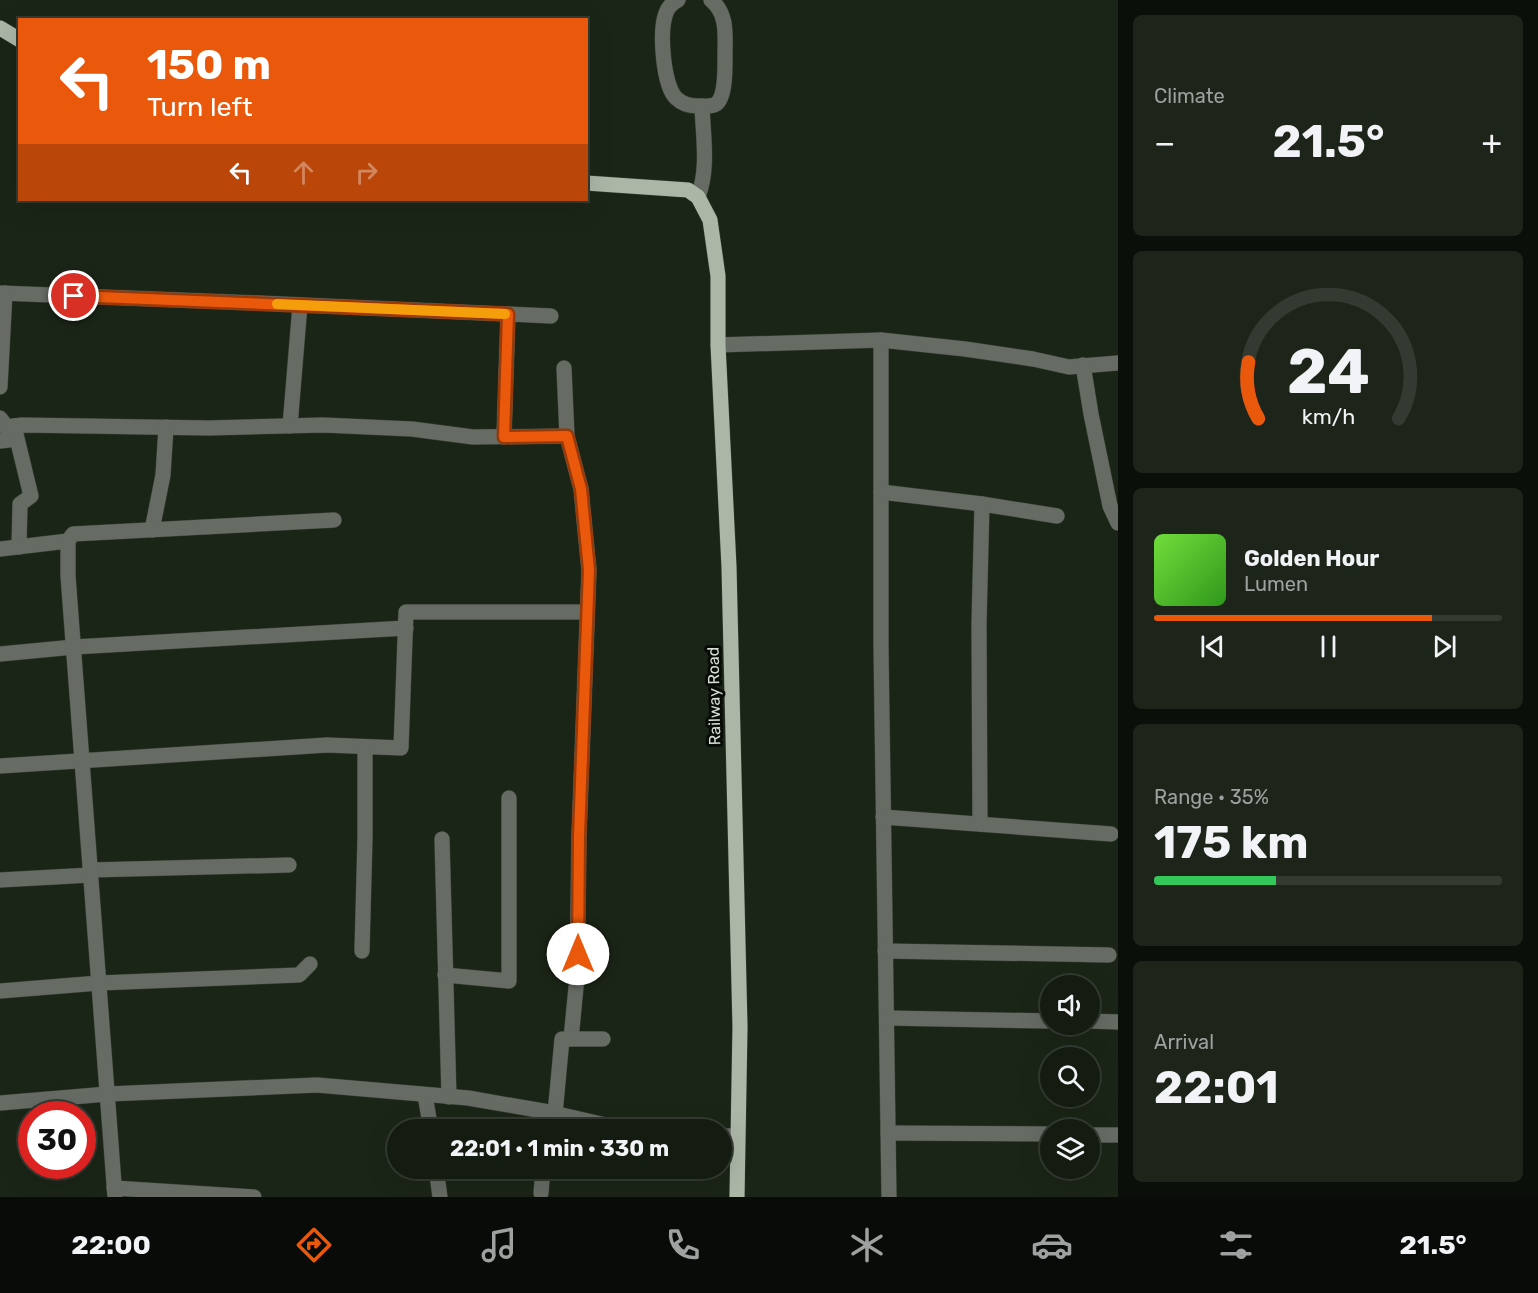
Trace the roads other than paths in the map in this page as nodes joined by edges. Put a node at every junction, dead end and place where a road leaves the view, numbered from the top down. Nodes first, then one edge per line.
1 (678, 0) edge
2 (711, 0) edge
3 (0, 28) edge
4 (18, 39) edge
5 (702, 106) junction
6 (588, 183) edge
7 (698, 197) junction
8 (2, 293) edge
9 (300, 305) junction
10 (508, 314) junction
11 (551, 316) dead end
12 (881, 340) junction
13 (718, 345) junction
14 (1118, 363) edge
15 (1083, 365) junction
16 (564, 368) dead end
17 (0, 387) edge
18 (7, 424) edge
19 (290, 426) junction
20 (166, 427) junction
21 (567, 436) junction
22 (504, 437) junction
23 (0, 441) edge
24 (881, 492) junction
25 (1113, 499) edge
26 (982, 504) junction
27 (1057, 516) dead end
28 (334, 520) dead end
29 (1118, 523) edge
30 (153, 530) junction
31 (68, 541) junction
32 (19, 547) junction
33 (0, 549) edge
34 (587, 612) junction
35 (406, 628) junction
36 (74, 647) junction
37 (0, 654) edge
38 (365, 747) junction
39 (82, 761) junction
40 (0, 766) edge
41 (509, 798) dead end
42 (883, 817) junction
43 (980, 824) junction
44 (1111, 834) dead end
45 (442, 839) dead end
46 (289, 865) dead end
47 (91, 873) junction
48 (0, 880) edge
49 (362, 951) dead end
50 (885, 951) junction
51 (1109, 955) dead end
52 (310, 964) dead end
53 (446, 975) junction
54 (99, 983) junction
55 (0, 991) edge
56 (886, 1018) junction
57 (1040, 1021) edge
58 (1100, 1021) edge
59 (1118, 1022) edge
60 (571, 1039) junction
61 (603, 1039) dead end
62 (108, 1094) junction
63 (425, 1095) junction
64 (449, 1097) junction
65 (0, 1102) edge
66 (552, 1113) junction
67 (429, 1119) edge
68 (550, 1119) edge
69 (578, 1119) edge
70 (731, 1119) edge
71 (888, 1133) junction
72 (1040, 1134) edge
73 (1100, 1135) edge
74 (1118, 1135) edge
75 (732, 1159) edge
76 (438, 1179) edge
77 (542, 1179) edge
78 (115, 1192) edge
79 (541, 1193) dead end
80 (254, 1197) edge
81 (440, 1197) edge
82 (737, 1197) edge
83 (889, 1197) edge

1 - 5 street
2 - 5 street
3 - 4 main road
5 - 7 street
6 - 7 main road
7 - 13 main road, Railway Road
8 - 9 street
8 - 17 street
9 - 10 street
9 - 19 street
10 - 11 street
10 - 22 street
12 - 13 street
12 - 15 street
12 - 24 street
13 - 70 main road, Railway Road
14 - 15 street
15 - 25 street
16 - 21 street
18 - 20 street
18 - 23 street
18 - 32 street
19 - 20 street
19 - 22 street
20 - 30 street
21 - 22 street
21 - 34 street
24 - 26 street
24 - 42 street
25 - 29 street
26 - 27 street
26 - 43 street
28 - 30 street
30 - 31 street
31 - 32 street
31 - 36 street
32 - 33 street
34 - 35 street
34 - 60 street
35 - 36 street
35 - 38 street
36 - 37 street
36 - 39 street
38 - 39 street
38 - 49 street
39 - 40 street
39 - 47 street
41 - 53 street
42 - 43 street
42 - 50 street
43 - 44 street
45 - 53 street
46 - 47 street
47 - 48 street
47 - 54 street
50 - 51 street
50 - 56 street
52 - 54 street
53 - 64 street
54 - 55 street
54 - 62 street
56 - 57 street
56 - 71 street
58 - 59 street
60 - 61 street
60 - 66 street
62 - 63 street
62 - 65 street
62 - 78 street
63 - 64 street
63 - 67 street
64 - 66 street
66 - 68 street
66 - 69 street
71 - 72 street
71 - 83 street
73 - 74 street
75 - 82 main road, Railway Road
76 - 81 street
77 - 79 street
78 - 80 street

